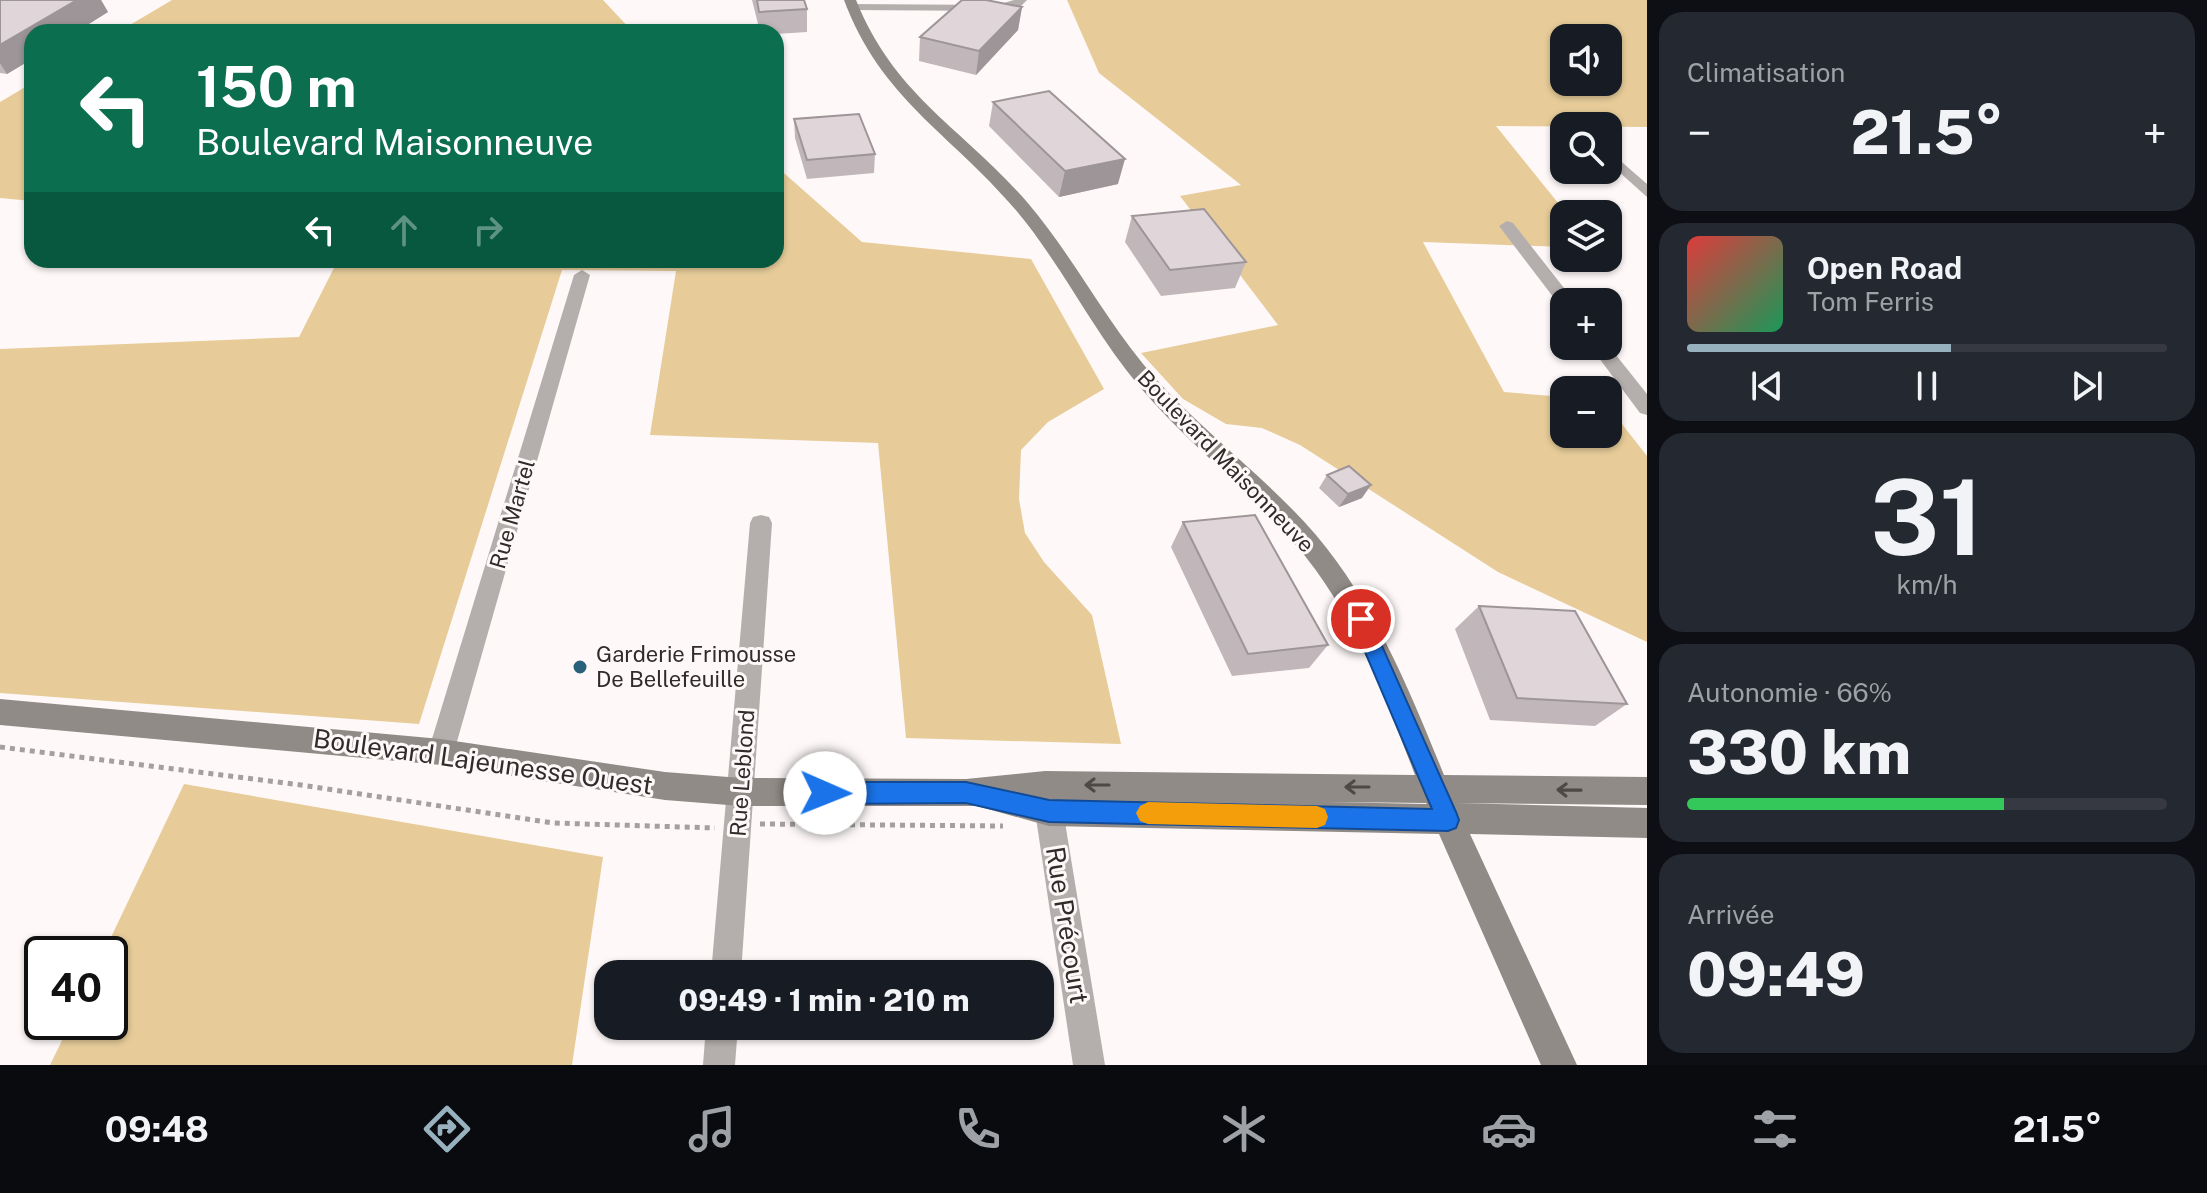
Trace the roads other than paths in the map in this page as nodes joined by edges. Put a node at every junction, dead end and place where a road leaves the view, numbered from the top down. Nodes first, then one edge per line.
1 (1021, 0) edge
2 (851, 4) edge
3 (1622, 168) edge
4 (1647, 192) edge
5 (1507, 226) dead end
6 (582, 275) dead end
7 (1555, 288) edge
8 (1610, 360) edge
9 (1647, 408) edge
10 (761, 523) dead end
11 (0, 712) edge
12 (441, 752) junction
13 (1435, 787) junction
14 (1647, 791) edge
15 (741, 792) junction
16 (1047, 798) junction
17 (1448, 820) junction
18 (1647, 823) edge
19 (727, 960) edge
20 (721, 1040) edge
21 (719, 1065) edge
22 (1089, 1065) edge
23 (1559, 1065) edge

1 - 2 street
2 - 13 street, Boulevard Maisonneuve
3 - 4 street
5 - 7 street
6 - 12 street, Rue Martel
8 - 9 street
10 - 15 street, Rue Leblond
11 - 12 street, Boulevard Lajeunesse Ouest
12 - 15 street, Boulevard Lajeunesse Ouest
14 -> 13 street, Boulevard Lajeunesse Ouest
13 -> 16 street, Boulevard Lajeunesse Ouest
13 - 17 street, Boulevard Maisonneuve
15 - 16 street, Boulevard Lajeunesse Ouest
15 - 19 street, Rue Leblond
16 - 17 street, Boulevard Lajeunesse Ouest
16 - 22 street, Rue Précourt
17 - 18 street, Boulevard Lajeunesse Ouest
17 - 23 street, Boulevard Maisonneuve
20 - 21 street

